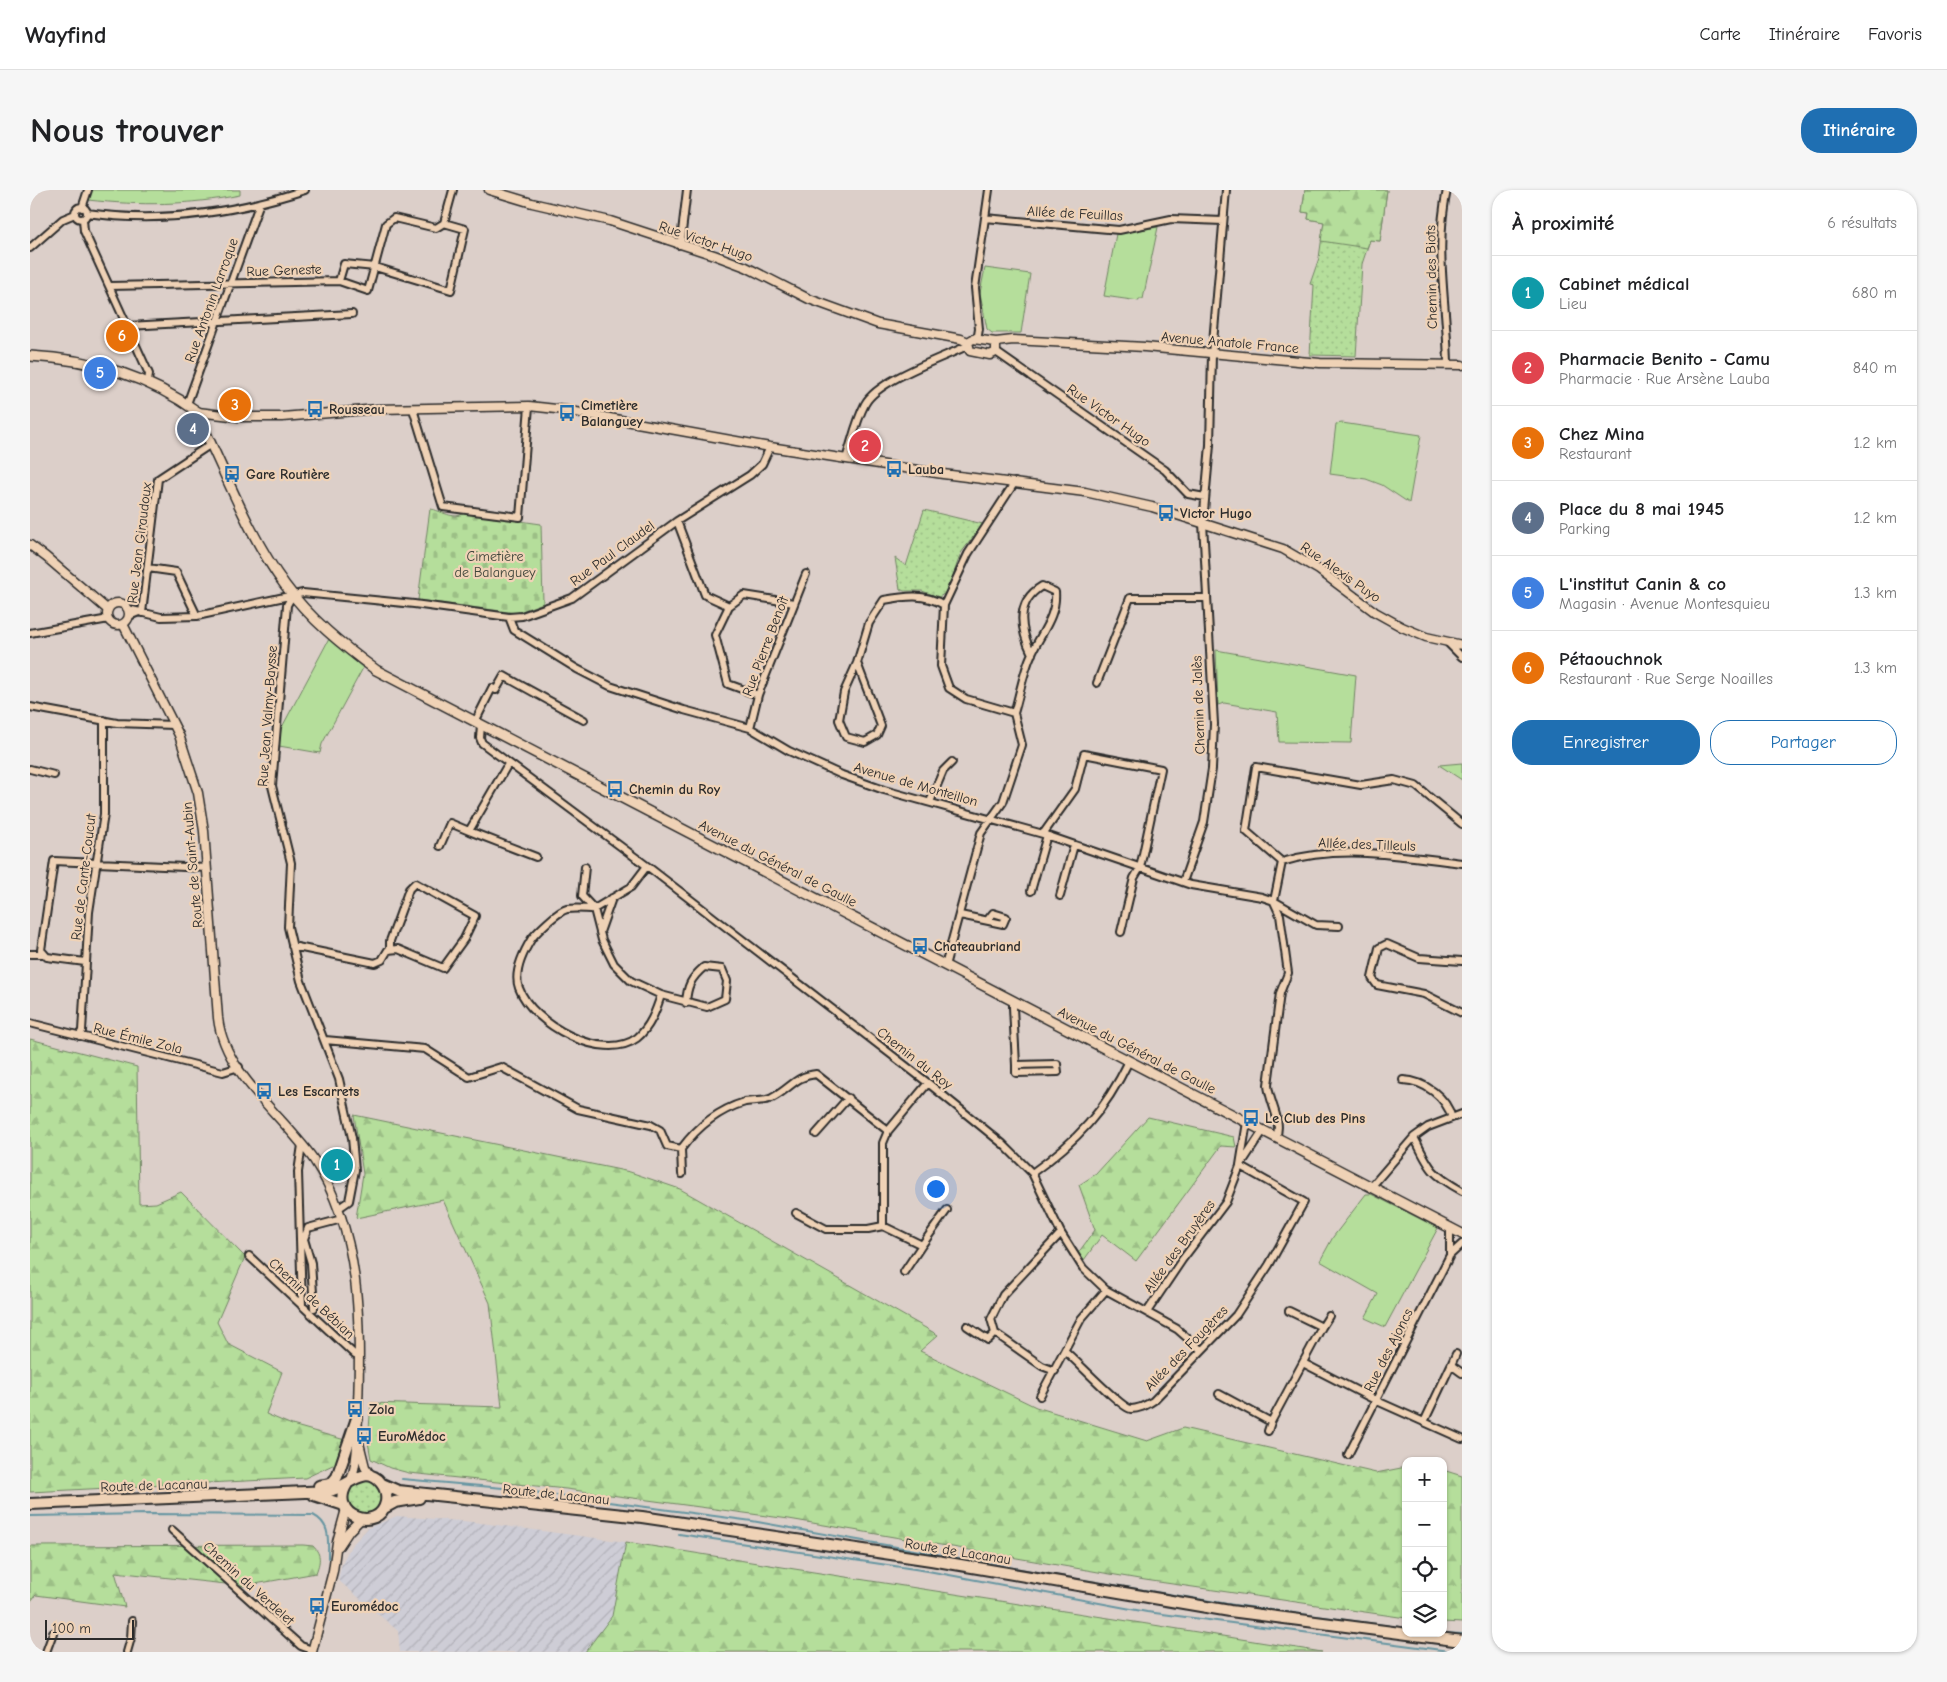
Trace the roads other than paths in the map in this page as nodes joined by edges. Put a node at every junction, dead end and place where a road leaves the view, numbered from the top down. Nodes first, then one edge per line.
1 (88, 190) edge
2 (305, 190) edge
3 (453, 190) edge
4 (488, 190) edge
5 (687, 190) edge
6 (989, 190) edge
7 (1226, 190) edge
8 (1447, 190) edge
9 (259, 205) junction
10 (84, 213) junction
11 (75, 214) junction
12 (986, 218) junction
13 (1223, 221) junction
14 (444, 223) junction
15 (678, 245) junction
16 (30, 248) edge
17 (375, 268) junction
18 (339, 281) junction
19 (230, 284) junction
20 (110, 286) junction
21 (352, 314) dead end
22 (217, 320) junction
23 (128, 326) junction
24 (970, 342) junction
25 (996, 342) junction
26 (996, 352) junction
27 (1212, 354) junction
28 (30, 356) edge
29 (1448, 364) junction
30 (1462, 365) edge
31 (148, 382) junction
32 (187, 404) junction
33 (529, 406) junction
34 (413, 409) junction
35 (198, 412) junction
36 (211, 444) junction
37 (770, 447) junction
38 (846, 459) junction
39 (1015, 482) junction
40 (1205, 497) junction
41 (677, 522) junction
42 (1203, 523) junction
43 (30, 545) edge
44 (148, 568) junction
45 (806, 574) dead end
46 (293, 594) junction
47 (1206, 598) junction
48 (794, 603) junction
49 (944, 605) junction
50 (729, 606) junction
51 (110, 608) junction
52 (129, 613) junction
53 (141, 613) junction
54 (197, 616) junction
55 (509, 618) junction
56 (109, 619) junction
57 (123, 624) junction
58 (30, 633) edge
59 (1448, 643) junction
60 (1462, 644) edge
61 (1032, 654) junction
62 (1462, 657) edge
63 (857, 663) junction
64 (1097, 683) dead end
65 (758, 695) junction
66 (30, 707) edge
67 (1014, 713) junction
68 (104, 720) junction
69 (584, 720) dead end
70 (478, 723) junction
71 (174, 725) junction
72 (750, 728) junction
73 (952, 762) dead end
74 (508, 764) junction
75 (30, 769) edge
76 (54, 775) dead end
77 (930, 802) junction
78 (990, 818) junction
79 (1462, 824) edge
80 (468, 831) junction
81 (1045, 834) junction
82 (1074, 845) junction
83 (440, 846) dead end
84 (536, 857) dead end
85 (1282, 862) junction
86 (1462, 863) edge
87 (96, 865) junction
88 (647, 866) junction
89 (585, 867) dead end
90 (207, 868) junction
91 (1140, 868) junction
92 (1183, 882) junction
93 (1031, 891) dead end
94 (1060, 896) dead end
95 (612, 898) junction
96 (1274, 900) junction
97 (594, 909) junction
98 (960, 915) junction
99 (991, 921) dead end
100 (1339, 926) dead end
101 (600, 932) junction
102 (1121, 932) dead end
103 (292, 946) junction
104 (390, 950) junction
105 (30, 954) edge
106 (42, 954) junction
107 (1462, 961) edge
108 (85, 962) junction
109 (945, 966) junction
110 (661, 995) junction
111 (1013, 1001) junction
112 (686, 1003) junction
113 (1462, 1013) edge
114 (30, 1024) edge
115 (79, 1036) junction
116 (325, 1040) junction
117 (1129, 1061) junction
118 (1016, 1065) junction
119 (239, 1067) junction
120 (1403, 1080) dead end
121 (928, 1083) junction
122 (848, 1098) junction
123 (1462, 1114) edge
124 (1452, 1118) junction
125 (1247, 1122) junction
126 (888, 1131) junction
127 (1263, 1131) junction
128 (816, 1134) dead end
129 (1276, 1137) junction
130 (1414, 1137) junction
131 (302, 1145) junction
132 (680, 1149) junction
133 (1240, 1166) junction
134 (1032, 1173) junction
135 (682, 1174) dead end
136 (1372, 1186) junction
137 (1462, 1191) edge
138 (339, 1208) junction
139 (947, 1210) dead end
140 (796, 1213) dead end
141 (342, 1219) junction
142 (883, 1226) junction
143 (1450, 1228) junction
144 (1061, 1233) junction
145 (1462, 1234) edge
146 (1462, 1244) edge
147 (922, 1245) junction
148 (1450, 1255) junction
149 (249, 1256) dead end
150 (904, 1272) dead end
151 (1106, 1290) junction
152 (302, 1306) junction
153 (314, 1308) dead end
154 (1288, 1311) dead end
155 (1147, 1312) junction
156 (1329, 1316) dead end
157 (968, 1326) dead end
158 (1322, 1327) junction
159 (995, 1333) junction
160 (1065, 1350) junction
161 (1201, 1350) junction
162 (1456, 1354) dead end
163 (359, 1356) junction
164 (1303, 1363) junction
165 (1451, 1365) junction
166 (1055, 1371) junction
167 (1462, 1373) edge
168 (1219, 1394) dead end
169 (1040, 1396) dead end
170 (1377, 1401) junction
171 (357, 1418) junction
172 (1271, 1422) junction
173 (1424, 1422) junction
174 (1268, 1432) dead end
175 (357, 1434) junction
176 (1462, 1439) edge
177 (1348, 1455) dead end
178 (372, 1477) junction
179 (349, 1482) junction
180 (382, 1484) junction
181 (309, 1493) junction
182 (253, 1494) junction
183 (448, 1497) junction
184 (30, 1504) edge
185 (345, 1507) junction
186 (384, 1508) junction
187 (361, 1519) junction
188 (172, 1530) dead end
189 (336, 1552) junction
190 (132, 1622) dead end
191 (53, 1633) dead end
192 (1462, 1641) edge
193 (312, 1651) edge
194 (46, 1652) edge
195 (126, 1652) edge

1 - 10 street
2 - 9 street
3 - 14 street
4 - 15 street, Rue Victor Hugo
5 - 15 street
6 - 12 street
7 - 13 street, Chemin de Jalès
8 - 29 street, Chemin des Biots
9 - 10 street
9 - 19 street, Rue Antonin Larroque
10 - 11 street
10 - 11 street
10 - 20 street
11 - 16 street
12 - 13 street, Allée de Feuillas
12 - 24 street
13 - 27 street, Chemin de Jalès
14 - 17 street
14 - 17 street
15 - 24 street, Rue Victor Hugo
17 - 18 street
17 - 18 street
18 - 19 street, Rue Geneste
19 - 20 street, Rue Geneste
19 - 22 street, Rue Antonin Larroque
20 - 23 street
21 - 22 street
22 - 23 street
22 - 32 street, Rue Antonin Larroque
23 - 31 street
24 - 25 street, Avenue Anatole France
24 - 26 street
24 - 38 street
25 - 26 street
25 - 27 street, Avenue Anatole France
26 - 40 street, Rue Victor Hugo
27 - 29 street, Avenue Anatole France
27 - 40 street, Chemin de Jalès
28 - 31 main road
29 - 30 street, Avenue Anatole France
31 - 32 main road
32 - 35 main road
33 - 34 street, Rue Alexis Puyo
33 - 34 street
33 - 37 street, Rue Alexis Puyo
34 - 35 street, Rue Alexis Puyo
35 - 36 main road, Avenue du Général de Gaulle
36 - 44 street, Rue Jean Giraudoux
36 - 46 main road, Avenue du Général de Gaulle
37 - 38 street, Rue Alexis Puyo
37 - 41 street, Rue Paul Claudel
38 - 39 street, Rue Alexis Puyo
39 - 42 street, Rue Alexis Puyo
39 - 49 street
40 - 42 street, Chemin de Jalès
41 - 50 street
41 - 55 street, Rue Paul Claudel
42 - 47 street, Chemin de Jalès
42 - 59 street, Rue Alexis Puyo
43 - 51 street
44 - 53 street, Rue Jean Giraudoux
44 - 54 street
45 - 48 street, Rue Pierre Benoît
46 - 54 street, Rue Paul Claudel
46 - 55 street, Rue Paul Claudel
46 - 70 main road, Avenue du Général de Gaulle
46 - 103 street, Rue Jean Valmy-Baysse
47 - 64 street
47 - 92 street, Chemin de Jalès
48 - 50 street
48 - 65 street, Rue Pierre Benoît
49 - 63 street
49 - 67 street
50 - 65 street
51 - 52 street
51 - 56 street
52 - 53 street
52 - 57 street
53 - 54 street, Rue Paul Claudel
55 - 72 street, Avenue de Monteillon
56 - 57 street
56 - 58 street
57 - 71 street, Route de Saint-Aubin
59 - 60 street, Rue Alexis Puyo
59 - 62 street
61 - 61 street
61 - 67 street
63 - 63 street
65 - 72 street, Rue Pierre Benoît
66 - 68 street
67 - 78 street
68 - 71 street
68 - 87 street, Rue de Cante-Coucut
69 - 70 street
70 - 74 street, Chemin du Roy
70 - 109 main road, Avenue du Général de Gaulle
71 - 90 street, Route de Saint-Aubin
72 - 77 street, Avenue de Monteillon
73 - 77 street
74 - 80 street
74 - 88 street, Chemin du Roy
75 - 76 street
77 - 78 street, Avenue de Monteillon
78 - 81 street, Avenue de Monteillon
78 - 98 street
79 - 85 street
80 - 83 street
80 - 84 street
81 - 82 street, Avenue de Monteillon
81 - 91 street
81 - 93 street
82 - 91 street, Avenue de Monteillon
82 - 94 street
85 - 86 street, Allée des Tilleuls
85 - 96 street
87 - 90 street
87 - 106 street
87 - 108 street, Rue de Cante-Coucut
88 - 95 street
88 - 121 street, Chemin du Roy
89 - 97 street
90 - 119 street, Route de Saint-Aubin
91 - 92 street, Avenue de Monteillon
91 - 102 street
92 - 96 street, Avenue de Monteillon
95 - 97 street
95 - 101 street
96 - 100 street, Avenue de Monteillon
96 - 129 street
97 - 101 street
97 - 110 street
98 - 99 street
98 - 109 street
101 - 110 street
103 - 104 street
103 - 116 street, Rue Jean Valmy-Baysse
104 - 104 street
105 - 106 street
106 - 108 street
107 - 113 street
108 - 115 street, Rue de Cante-Coucut
109 - 111 main road, Avenue du Général de Gaulle
110 - 112 street
111 - 117 main road, Avenue du Général de Gaulle
111 - 118 street
112 - 112 street
114 - 115 street, Rue Émile Zola
115 - 119 street, Rue Émile Zola
116 - 132 street
116 - 138 street, Rue Jean Valmy-Baysse
117 - 125 main road, Avenue du Général de Gaulle
117 - 134 street
118 - 118 street
119 - 131 street, Route de Saint-Aubin
120 - 124 street
121 - 126 street
121 - 134 street, Chemin du Roy
122 - 126 street
122 - 128 street
122 - 132 street
123 - 124 street
124 - 130 street
125 - 127 main road, Avenue du Général de Gaulle
125 - 133 street, Allée des Bruyères
126 - 142 street
127 - 129 main road, Avenue du Général de Gaulle
127 - 133 street, Allée des Bruyères
129 - 136 main road, Avenue du Général de Gaulle
130 - 136 street
130 - 137 street
131 - 138 street, Route de Saint-Aubin
131 - 152 street
132 - 135 street
133 - 155 street, Allée des Bruyères
133 - 161 street, Allée des Fougères
134 - 144 street, Chemin du Roy
136 - 143 main road, Avenue du Général de Gaulle
138 - 141 street, Route de Saint-Aubin
139 - 147 street
140 - 142 street
141 - 153 street
141 - 163 street, Route de Saint-Aubin
142 - 147 street
143 - 145 main road, Avenue du Général de Gaulle
143 - 148 street, Rue des Ajoncs
144 - 151 street, Chemin du Roy
144 - 159 street
146 - 148 street, Rue des Ajoncs
147 - 150 street
148 - 170 street, Rue des Ajoncs
149 - 152 street, Chemin de Bébian
151 - 155 street, Chemin du Roy
151 - 160 street
152 - 163 street, Chemin de Bébian
154 - 158 street
155 - 161 street, Chemin du Roy
156 - 158 street
157 - 159 street
158 - 164 street
159 - 166 street
160 - 161 street, Allée des Fougères
160 - 166 street
162 - 165 street
163 - 171 street, Route de Saint-Aubin
164 - 170 street
164 - 172 street
165 - 167 street
165 - 173 street
166 - 169 street
168 - 172 street
170 - 173 street
170 - 177 street, Rue des Ajoncs
171 - 175 street, Route de Saint-Aubin
171 - 182 main road
172 - 174 street
173 - 176 street
175 - 178 street
175 - 179 street
178 - 179 main road, Route de Lacanau
178 - 180 main road, Route de Lacanau
179 - 181 main road, Route de Lacanau
179 - 185 main road
180 - 183 main road, Route de Lacanau
180 - 186 main road
181 - 182 main road, Route de Lacanau
181 - 185 main road, Route de Lacanau
182 - 184 main road, Route de Lacanau
183 - 186 main road, Route de Lacanau
183 - 192 main road, Route de Lacanau
185 - 187 main road, Route de Lacanau
185 - 189 street
186 - 187 main road, Route de Lacanau
187 - 189 street
188 - 193 street, Chemin du Verdelet
189 - 193 street
190 - 195 street
191 - 194 street

